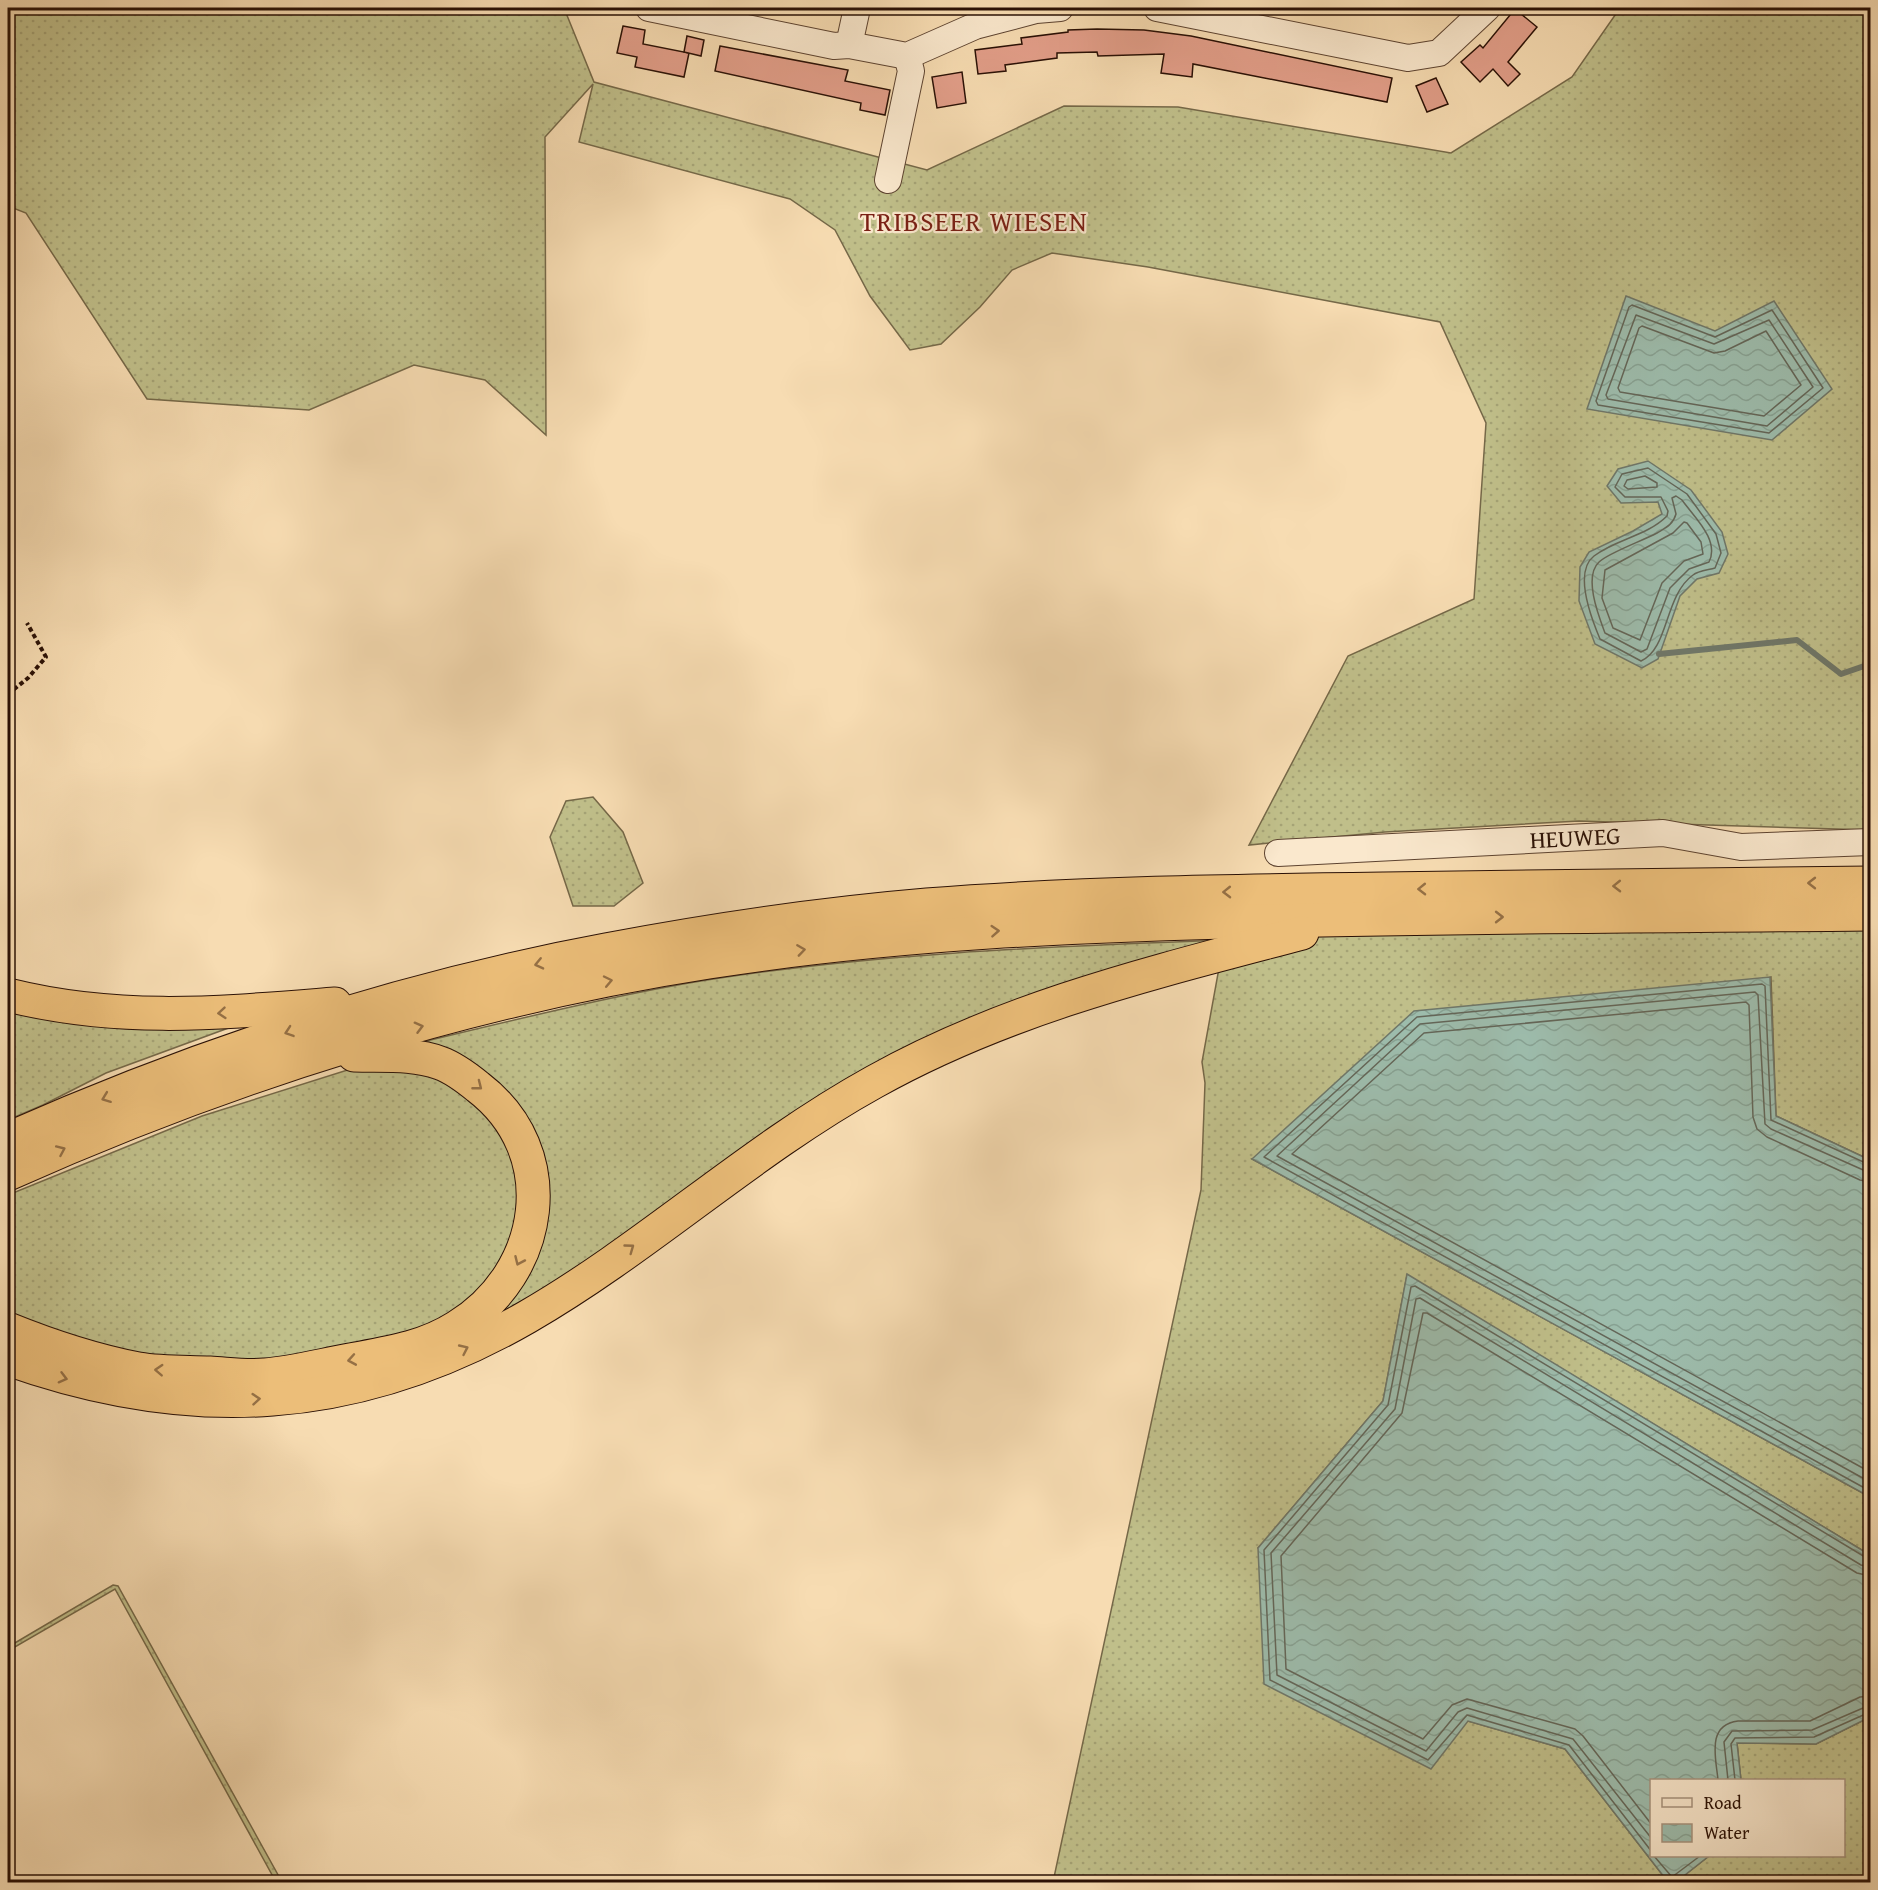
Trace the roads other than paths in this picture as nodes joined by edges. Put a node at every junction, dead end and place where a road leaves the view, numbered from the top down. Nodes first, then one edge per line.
1 (649, 8) edge
2 (857, 8) edge
3 (1060, 8) edge
4 (1157, 8) edge
5 (1487, 8) edge
6 (849, 45) junction
7 (908, 56) junction
8 (888, 180) dead end
9 (1870, 842) edge
10 (1278, 853) dead end
11 (1870, 883) edge
12 (1870, 914) edge
13 (1357, 919) junction
14 (8, 995) edge
15 (406, 998) junction
16 (322, 1055) junction
17 (8, 1139) edge
18 (8, 1174) edge
19 (8, 1329) edge
20 (8, 1359) edge

1 - 6 street
2 - 6 street
3 - 7 street
4 - 5 street
6 - 7 street
7 - 8 street
9 - 10 street, HEUWEG
11 -> 15 highway
13 -> 12 highway
16 -> 13 highway
20 -> 13 highway
15 -> 14 highway
15 -> 17 highway
18 -> 16 highway
16 -> 19 highway

